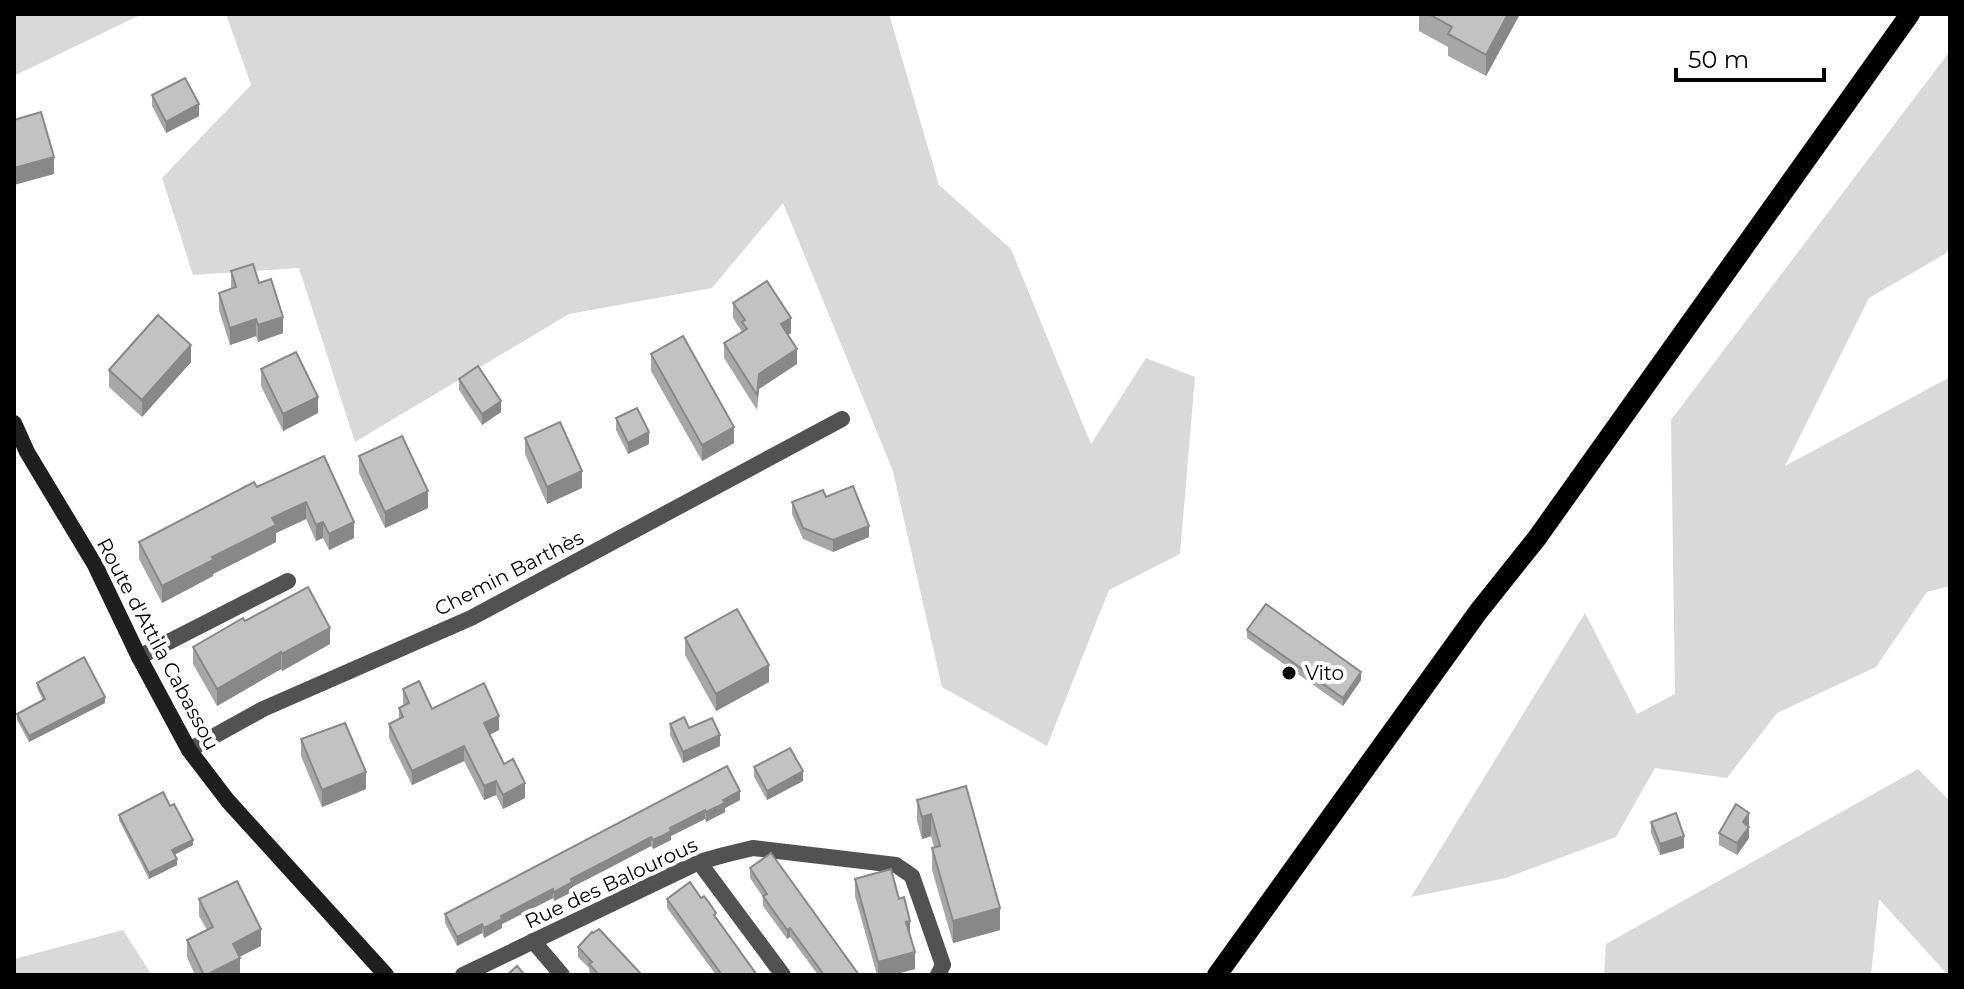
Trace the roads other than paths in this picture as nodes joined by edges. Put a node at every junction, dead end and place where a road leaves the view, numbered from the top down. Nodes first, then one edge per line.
1 (1910, 14) edge
2 (842, 419) dead end
3 (14, 423) edge
4 (288, 581) dead end
5 (139, 657) junction
6 (189, 750) junction
7 (699, 862) junction
8 (533, 941) junction
9 (386, 975) edge
10 (463, 975) edge
11 (562, 975) edge
12 (783, 975) edge
13 (938, 975) edge
14 (1217, 975) edge

1 - 14 main road
2 - 6 street, Chemin Barthès
3 - 5 main road, Route d'Attila Cabassou
4 - 5 street
5 - 6 main road, Route d'Attila Cabassou
6 - 9 main road, Route d'Attila Cabassou
7 - 8 street, Rue des Balourous
7 - 12 street
7 - 13 street, Rue des Balourous
8 - 10 street, Rue des Balourous
8 - 11 street

